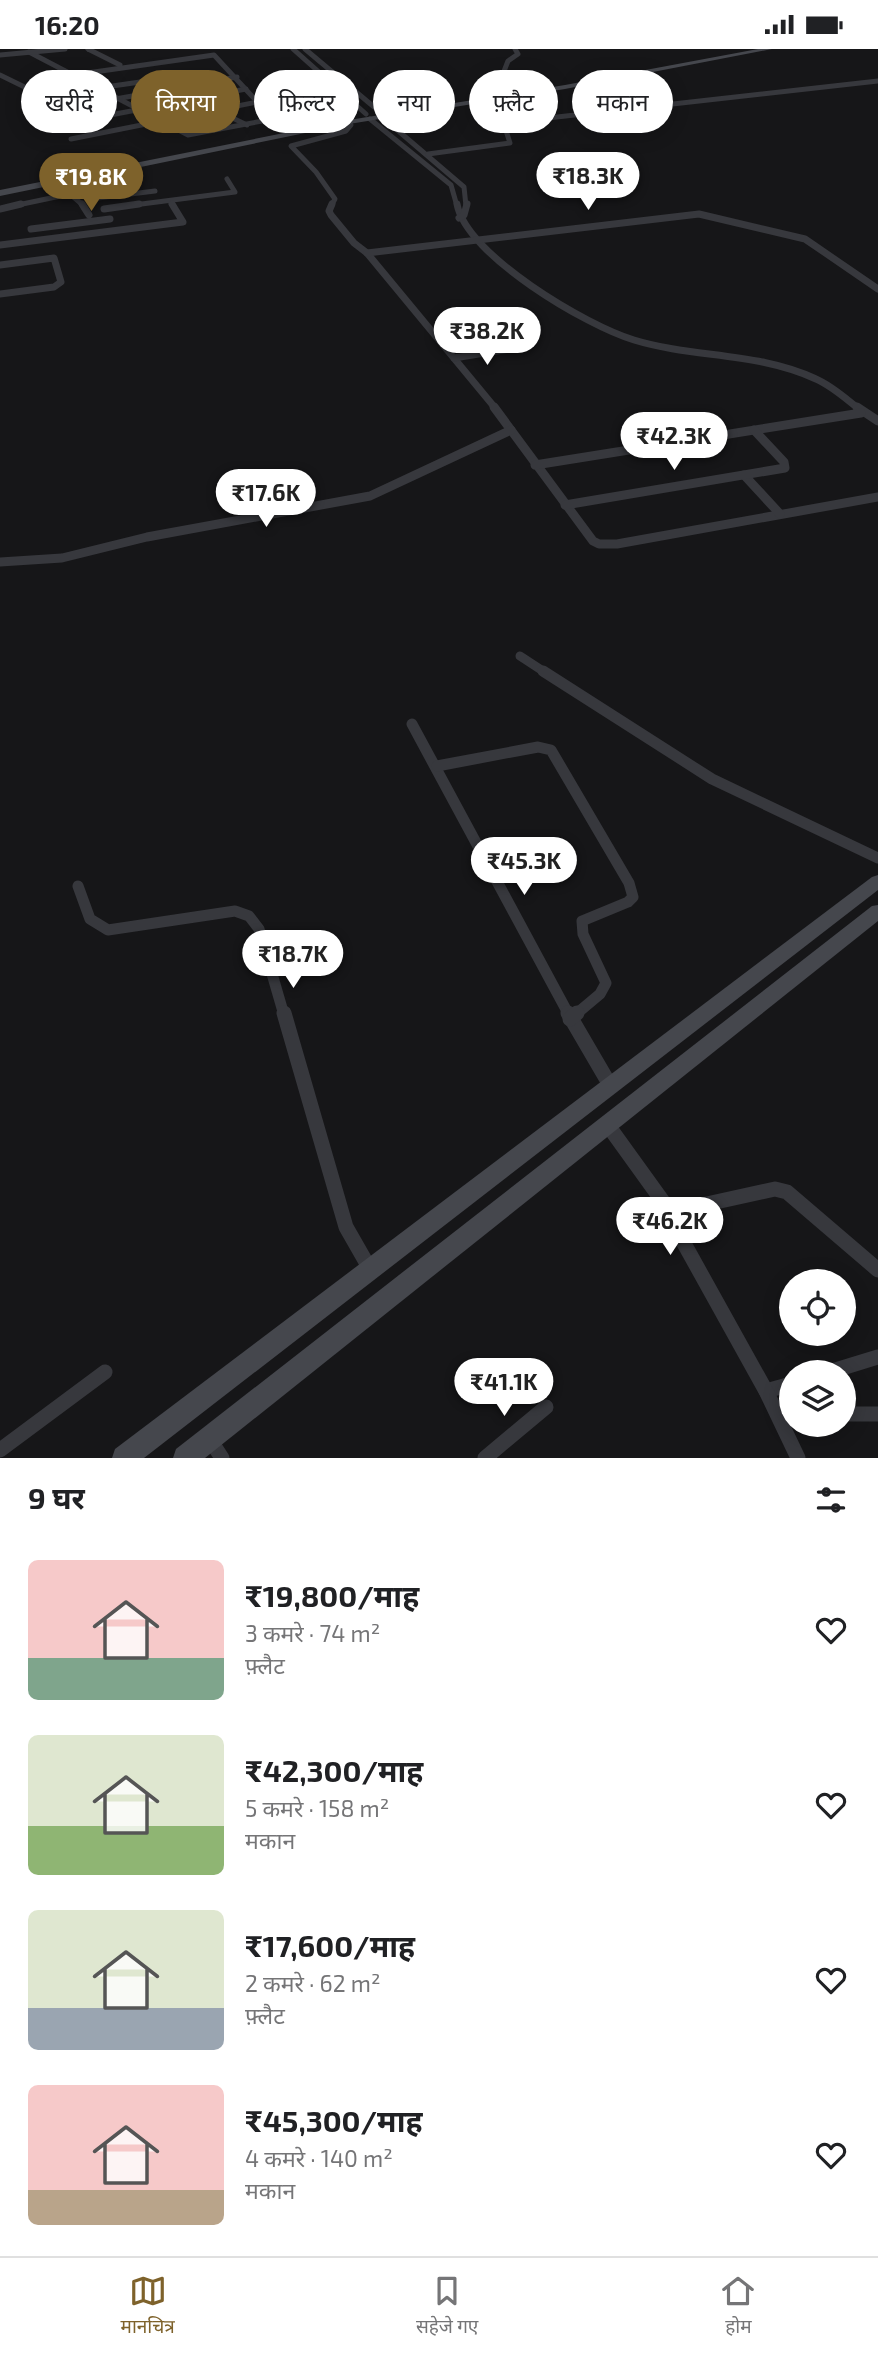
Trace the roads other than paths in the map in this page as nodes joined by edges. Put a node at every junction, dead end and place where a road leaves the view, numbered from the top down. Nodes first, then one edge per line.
1 (65, 49) edge
2 (88, 49) edge
3 (293, 49) edge
4 (305, 49) edge
5 (515, 49) edge
6 (745, 49) edge
7 (769, 49) edge
8 (29, 52) junction
9 (0, 55) edge
10 (120, 65) dead end
11 (659, 68) junction
12 (63, 70) edge
13 (108, 70) edge
14 (230, 70) edge
15 (504, 70) edge
16 (0, 75) edge
17 (240, 81) edge
18 (878, 81) edge
19 (558, 85) edge
20 (21, 86) edge
21 (246, 89) junction
22 (240, 90) edge
23 (254, 98) edge
24 (373, 108) edge
25 (373, 116) edge
26 (368, 117) junction
27 (558, 117) edge
28 (359, 118) edge
29 (240, 122) edge
30 (254, 123) edge
31 (247, 125) junction
32 (240, 126) edge
33 (131, 127) edge
34 (280, 133) edge
35 (286, 133) edge
36 (339, 133) edge
37 (403, 133) edge
38 (506, 133) edge
39 (71, 139) dead end
40 (428, 154) junction
41 (95, 174) junction
42 (227, 179) dead end
43 (0, 188) edge
44 (155, 191) dead end
45 (0, 193) edge
46 (70, 194) junction
47 (97, 197) junction
48 (171, 201) junction
49 (0, 209) edge
50 (104, 209) junction
51 (89, 215) dead end
52 (459, 218) junction
53 (110, 219) junction
54 (32, 229) dead end
55 (116, 230) junction
56 (476, 239) junction
57 (0, 245) edge
58 (0, 251) edge
59 (367, 253) junction
60 (54, 258) junction
61 (0, 265) edge
62 (878, 289) edge
63 (0, 294) edge
64 (516, 348) dead end
65 (454, 358) junction
66 (861, 412) junction
67 (878, 421) edge
68 (511, 430) junction
69 (754, 430) junction
70 (535, 464) junction
71 (744, 475) junction
72 (878, 497) edge
73 (565, 505) junction
74 (780, 514) junction
75 (0, 562) edge
76 (520, 656) dead end
77 (412, 724) dead end
78 (437, 766) junction
79 (878, 858) edge
80 (878, 881) edge
81 (78, 886) dead end
82 (878, 911) edge
83 (570, 1019) junction
84 (610, 1085) junction
85 (607, 1123) junction
86 (674, 1217) junction
87 (370, 1269) junction
88 (878, 1270) edge
89 (878, 1357) edge
90 (856, 1364) edge
91 (105, 1372) dead end
92 (779, 1387) edge
93 (766, 1391) junction
94 (546, 1407) dead end
95 (779, 1410) edge
96 (856, 1414) edge
97 (878, 1414) edge
98 (792, 1437) edge
99 (209, 1438) junction
100 (0, 1450) edge
101 (124, 1458) edge
102 (185, 1458) edge
103 (222, 1458) edge
104 (485, 1458) edge
105 (798, 1458) edge

1 - 8 street
2 - 10 street
3 - 26 street
4 - 24 street
5 - 15 street
6 - 11 street
7 - 11 street
8 - 9 street
8 - 12 street
11 - 19 street
13 - 14 street
16 - 20 street
17 - 21 street
18 - 27 street
21 - 22 street
21 - 23 street
25 - 26 street
26 - 28 street
26 - 52 street
29 - 31 street
30 - 31 street
31 - 32 street
33 - 39 street
34 - 43 street
35 - 41 street
36 - 59 street
37 - 40 street
38 - 40 street
40 - 52 street
41 - 45 street
41 - 47 street
42 - 48 street
44 - 47 street
46 - 47 street
46 - 49 street
46 - 51 street
47 - 50 street
48 - 50 street
48 - 55 street
50 - 53 street
52 - 56 street
53 - 54 street
53 - 55 street
55 - 57 street
56 - 59 street
56 - 62 street
56 - 66 street
58 - 60 street
59 - 65 street
60 - 61 street
60 - 63 street
64 - 65 street
65 - 68 street
66 - 67 street
66 - 69 street
68 - 70 street
68 - 75 street
69 - 70 street
69 - 71 street
70 - 73 street
71 - 73 street
71 - 74 street
72 - 74 street
73 - 74 street
76 - 79 street
77 - 78 street
78 - 83 street
78 - 83 street
80 - 84 street
81 - 87 street
82 - 85 street
83 - 84 street
84 - 87 street
85 - 86 street
85 - 99 street
86 - 88 street
86 - 93 street
87 - 101 street
89 - 90 street
91 - 100 street
92 - 93 street
93 - 95 street
94 - 104 street
96 - 97 street
98 - 105 street
99 - 102 street
99 - 103 street

